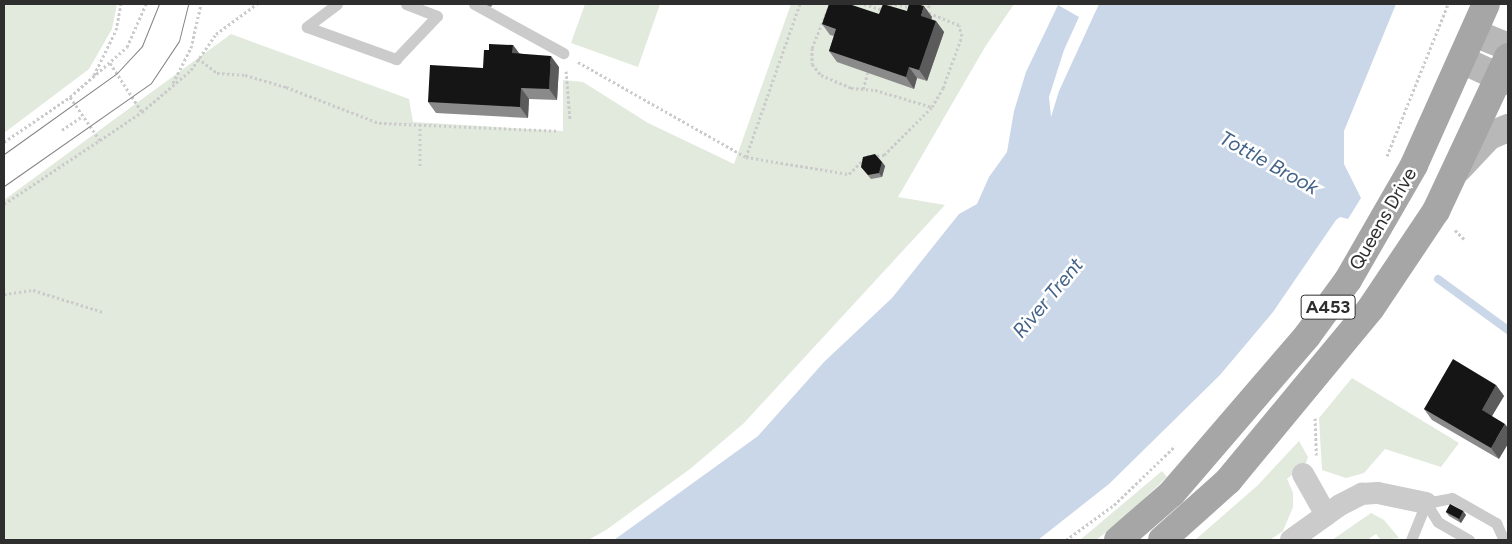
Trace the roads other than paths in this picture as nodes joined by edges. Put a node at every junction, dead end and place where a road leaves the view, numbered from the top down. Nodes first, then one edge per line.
1 (337, 4) edge
2 (406, 4) edge
3 (474, 4) edge
4 (1486, 4) edge
5 (1474, 33) junction
6 (1508, 48) edge
7 (563, 53) road end
8 (1462, 60) junction
9 (1505, 72) edge
10 (1508, 128) edge
11 (1456, 172) junction
12 (1303, 474) road end
13 (1426, 503) junction
14 (1326, 515) junction
15 (1118, 540) edge
16 (1162, 540) edge
17 (1291, 540) edge
18 (1411, 540) edge
19 (1469, 540) edge
20 (1504, 540) edge

1 - 2 lane
3 - 7 lane
4 - 5 main road, Queens Drive / A453
5 - 6 street
5 - 8 main road, Queens Drive / A453
8 - 9 street
8 - 15 main road, Queens Drive / A453
9 - 11 main road, Queens Drive / A453
10 - 11 street
11 - 16 main road, Queens Drive / A453
12 - 14 street
13 - 14 street
13 - 18 lane
13 - 19 lane
13 - 20 lane
14 - 17 street

